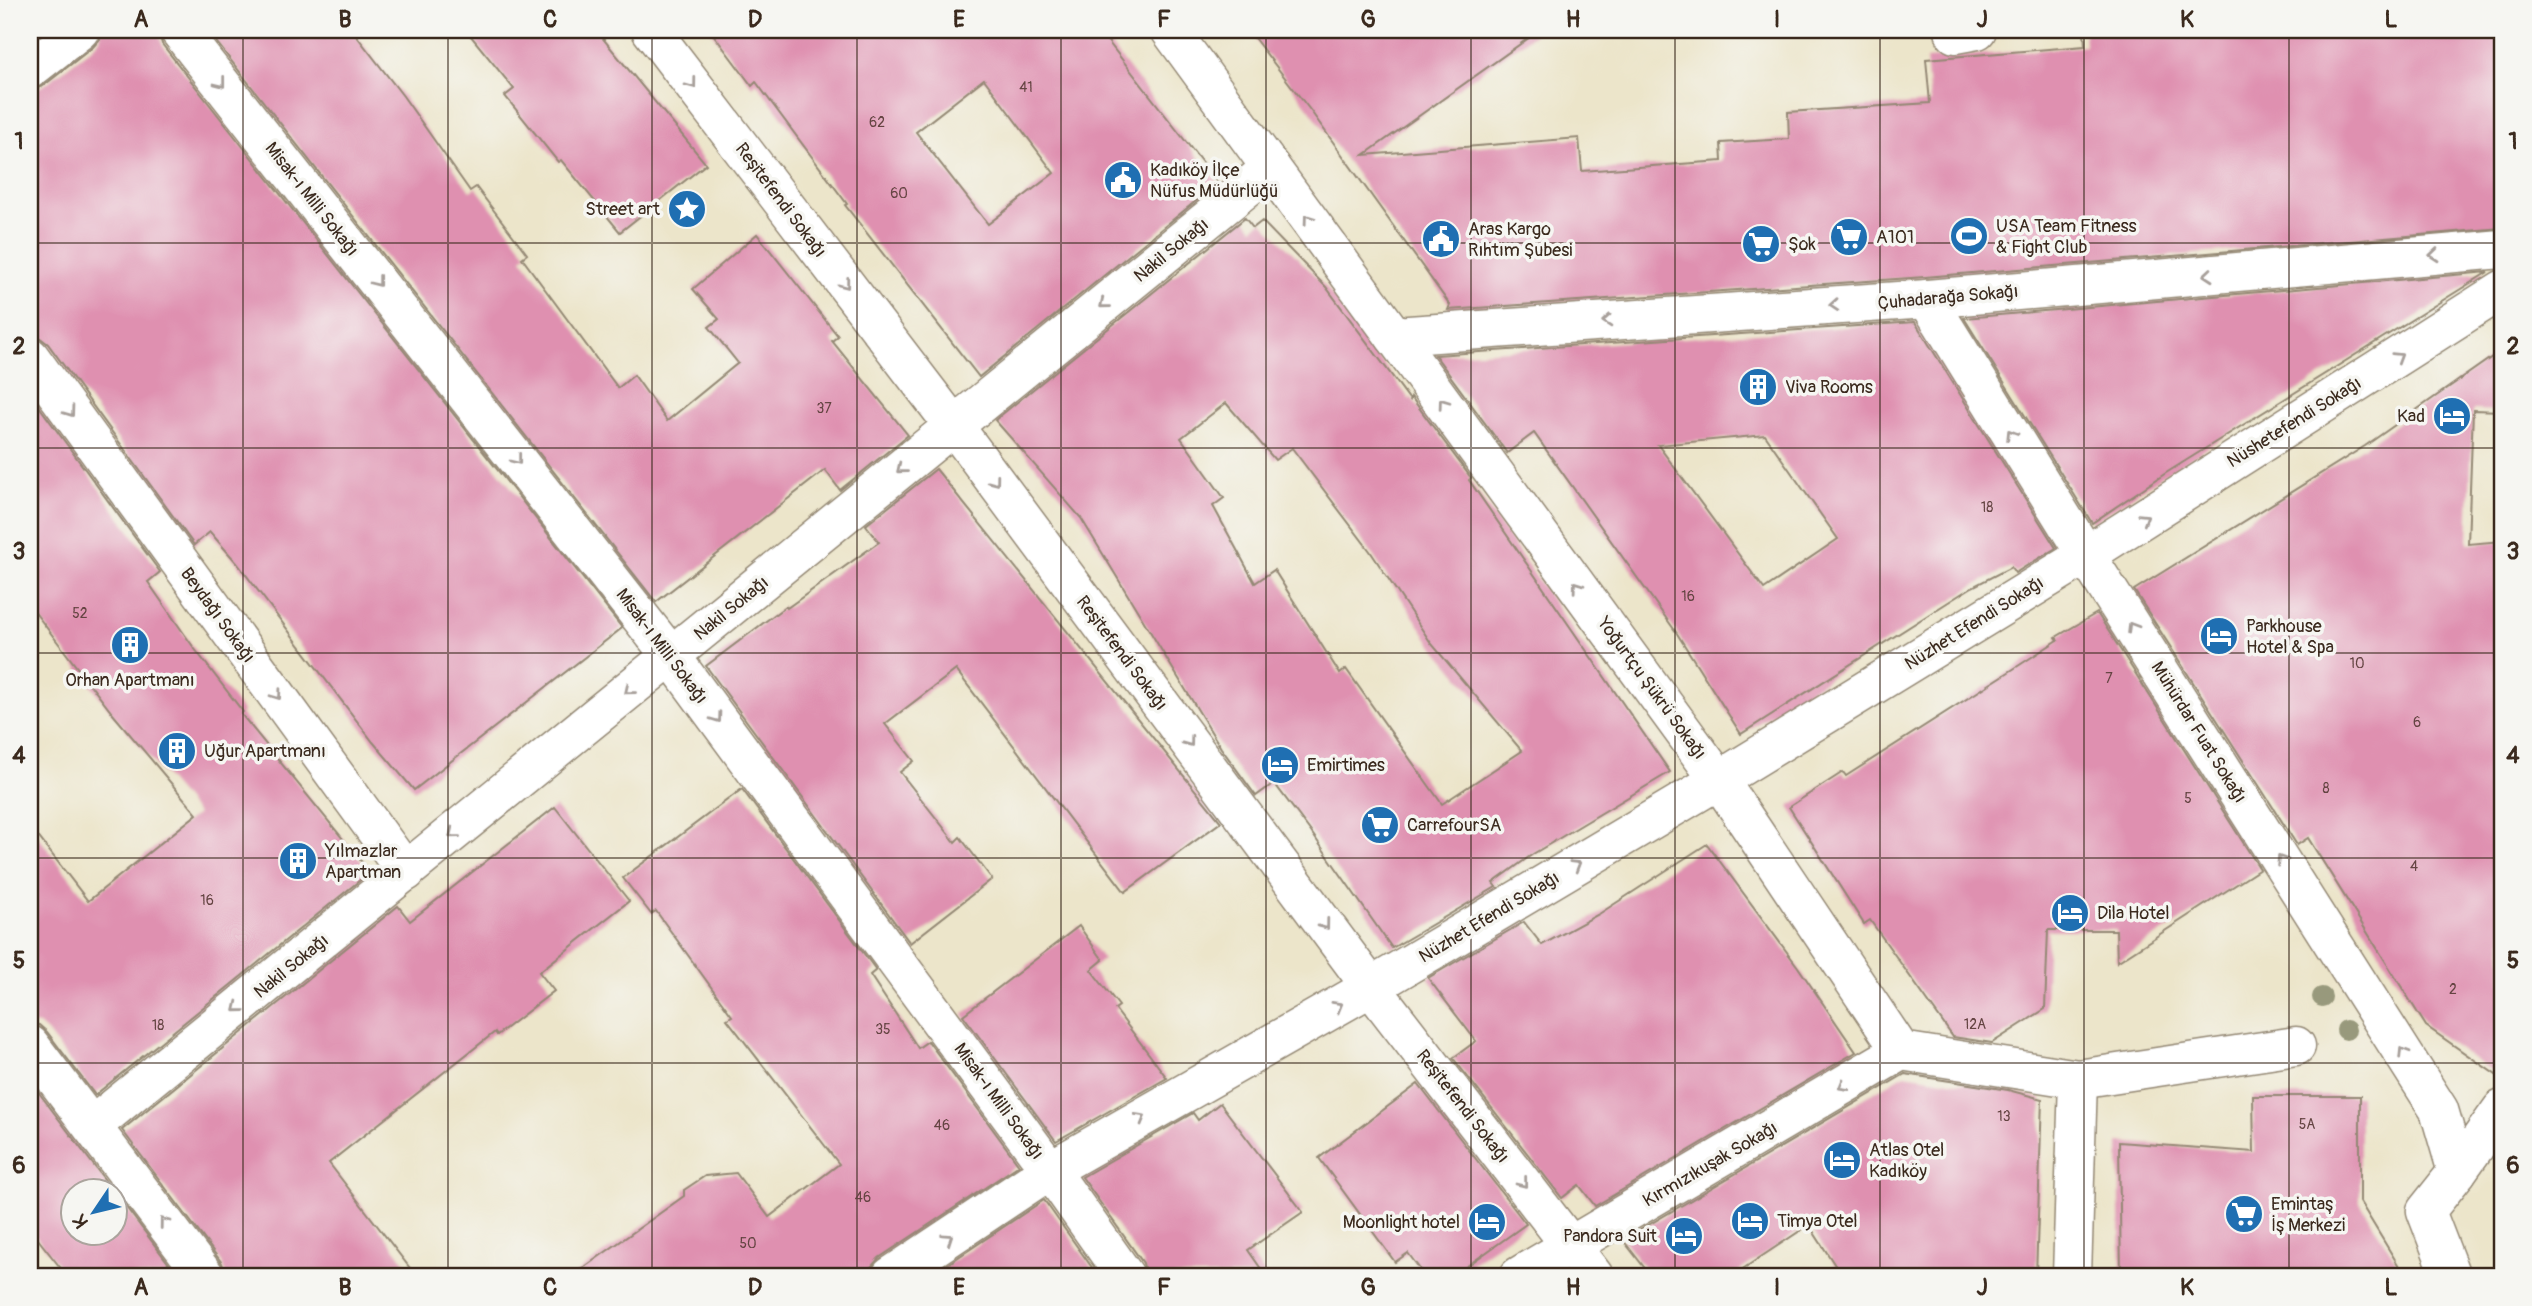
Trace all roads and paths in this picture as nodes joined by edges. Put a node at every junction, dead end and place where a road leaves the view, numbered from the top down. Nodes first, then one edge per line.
1 (80, 30) edge
2 (179, 30) edge
3 (650, 30) edge
4 (1170, 30) edge
5 (1954, 30) edge
6 (1977, 30) edge
7 (30, 69) edge
8 (1271, 168) junction
9 (2502, 249) edge
10 (2502, 290) edge
11 (1927, 299) junction
12 (1394, 336) junction
13 (30, 357) edge
14 (954, 426) junction
15 (2086, 555) junction
16 (671, 656) junction
17 (1719, 780) junction
18 (406, 872) junction
19 (1371, 987) junction
20 (30, 1045) edge
21 (2296, 1046) dead end
22 (1901, 1051) junction
23 (2078, 1079) junction
24 (2502, 1109) edge
25 (92, 1126) junction
26 (1050, 1170) junction
27 (2457, 1172) junction
28 (1571, 1246) junction
29 (205, 1276) edge
30 (891, 1276) edge
31 (1125, 1276) edge
32 (1519, 1276) edge
33 (1594, 1276) edge
34 (2072, 1276) edge
35 (2451, 1276) edge

1 - 7 street
2 -> 16 street, Misak-ı Milli Sokağı
3 -> 14 street, Reşitefendi Sokağı
4 - 8 street, Yoğurtçu Şükrü Sokağı
5 - 6 street
12 -> 8 street, Yoğurtçu Şükrü Sokağı
8 -> 14 street, Nakil Sokağı
9 -> 11 street, Çuhadarağa Sokağı
15 -> 10 street, Nüshetefendi Sokağı
11 -> 12 street, Çuhadarağa Sokağı
15 -> 11 street, Mühürdar Fuat Sokağı
17 -> 12 street, Yoğurtçu Şükrü Sokağı
13 -> 18 street, Beydağı Sokağı
14 -> 16 street, Nakil Sokağı
14 -> 19 street, Reşitefendi Sokağı
15 - 17 street, Nüzhet Efendi Sokağı
27 -> 15 street, Mühürdar Fuat Sokağı
16 -> 18 street, Nakil Sokağı
16 -> 26 street, Misak-ı Milli Sokağı
19 -> 17 street, Nüzhet Efendi Sokağı
17 - 22 street, Yoğurtçu Şükrü Sokağı
18 -> 25 street, Nakil Sokağı
26 -> 19 street, Nüzhet Efendi Sokağı
19 -> 28 street, Reşitefendi Sokağı
20 - 25 street
21 - 23 street
22 - 23 street
22 -> 28 street, Kırmızıkuşak Sokağı
23 - 34 street
24 - 27 street
29 -> 25 street
30 -> 26 street, Nüzhet Efendi Sokağı
26 - 31 street, Misak-ı Milli Sokağı
27 - 35 street
28 - 32 street, Kırmızıkuşak Sokağı
28 - 33 street, Reşitefendi Sokağı

